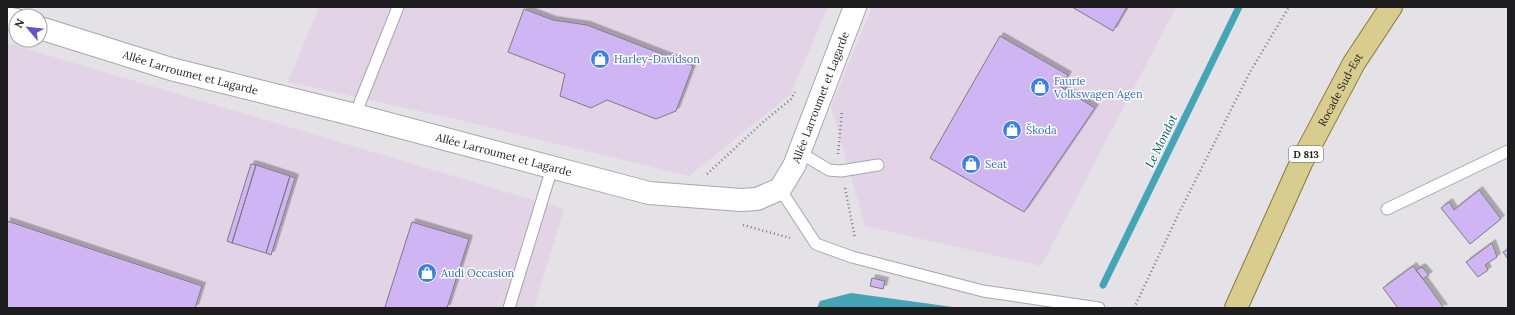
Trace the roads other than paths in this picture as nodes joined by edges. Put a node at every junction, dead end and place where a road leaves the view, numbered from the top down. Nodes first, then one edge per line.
1 (398, 7) edge
2 (855, 7) edge
3 (1391, 7) edge
4 (48, 31) edge
5 (355, 115) junction
6 (1508, 150) edge
7 (799, 152) junction
8 (878, 165) dead end
9 (552, 168) junction
10 (780, 189) junction
11 (1387, 209) dead end
12 (509, 308) edge
13 (1099, 308) edge
14 (1236, 308) edge

1 - 5 lane
2 - 7 street, Allée Larroumet et Lagarde
3 - 14 main road, Rocade Sud-Est / D 813
4 - 5 street, Allée Larroumet et Lagarde
5 - 9 street, Allée Larroumet et Lagarde
6 - 11 lane
7 - 8 lane
7 - 10 street, Allée Larroumet et Lagarde
9 - 10 street, Allée Larroumet et Lagarde
9 - 12 lane
10 - 13 lane

